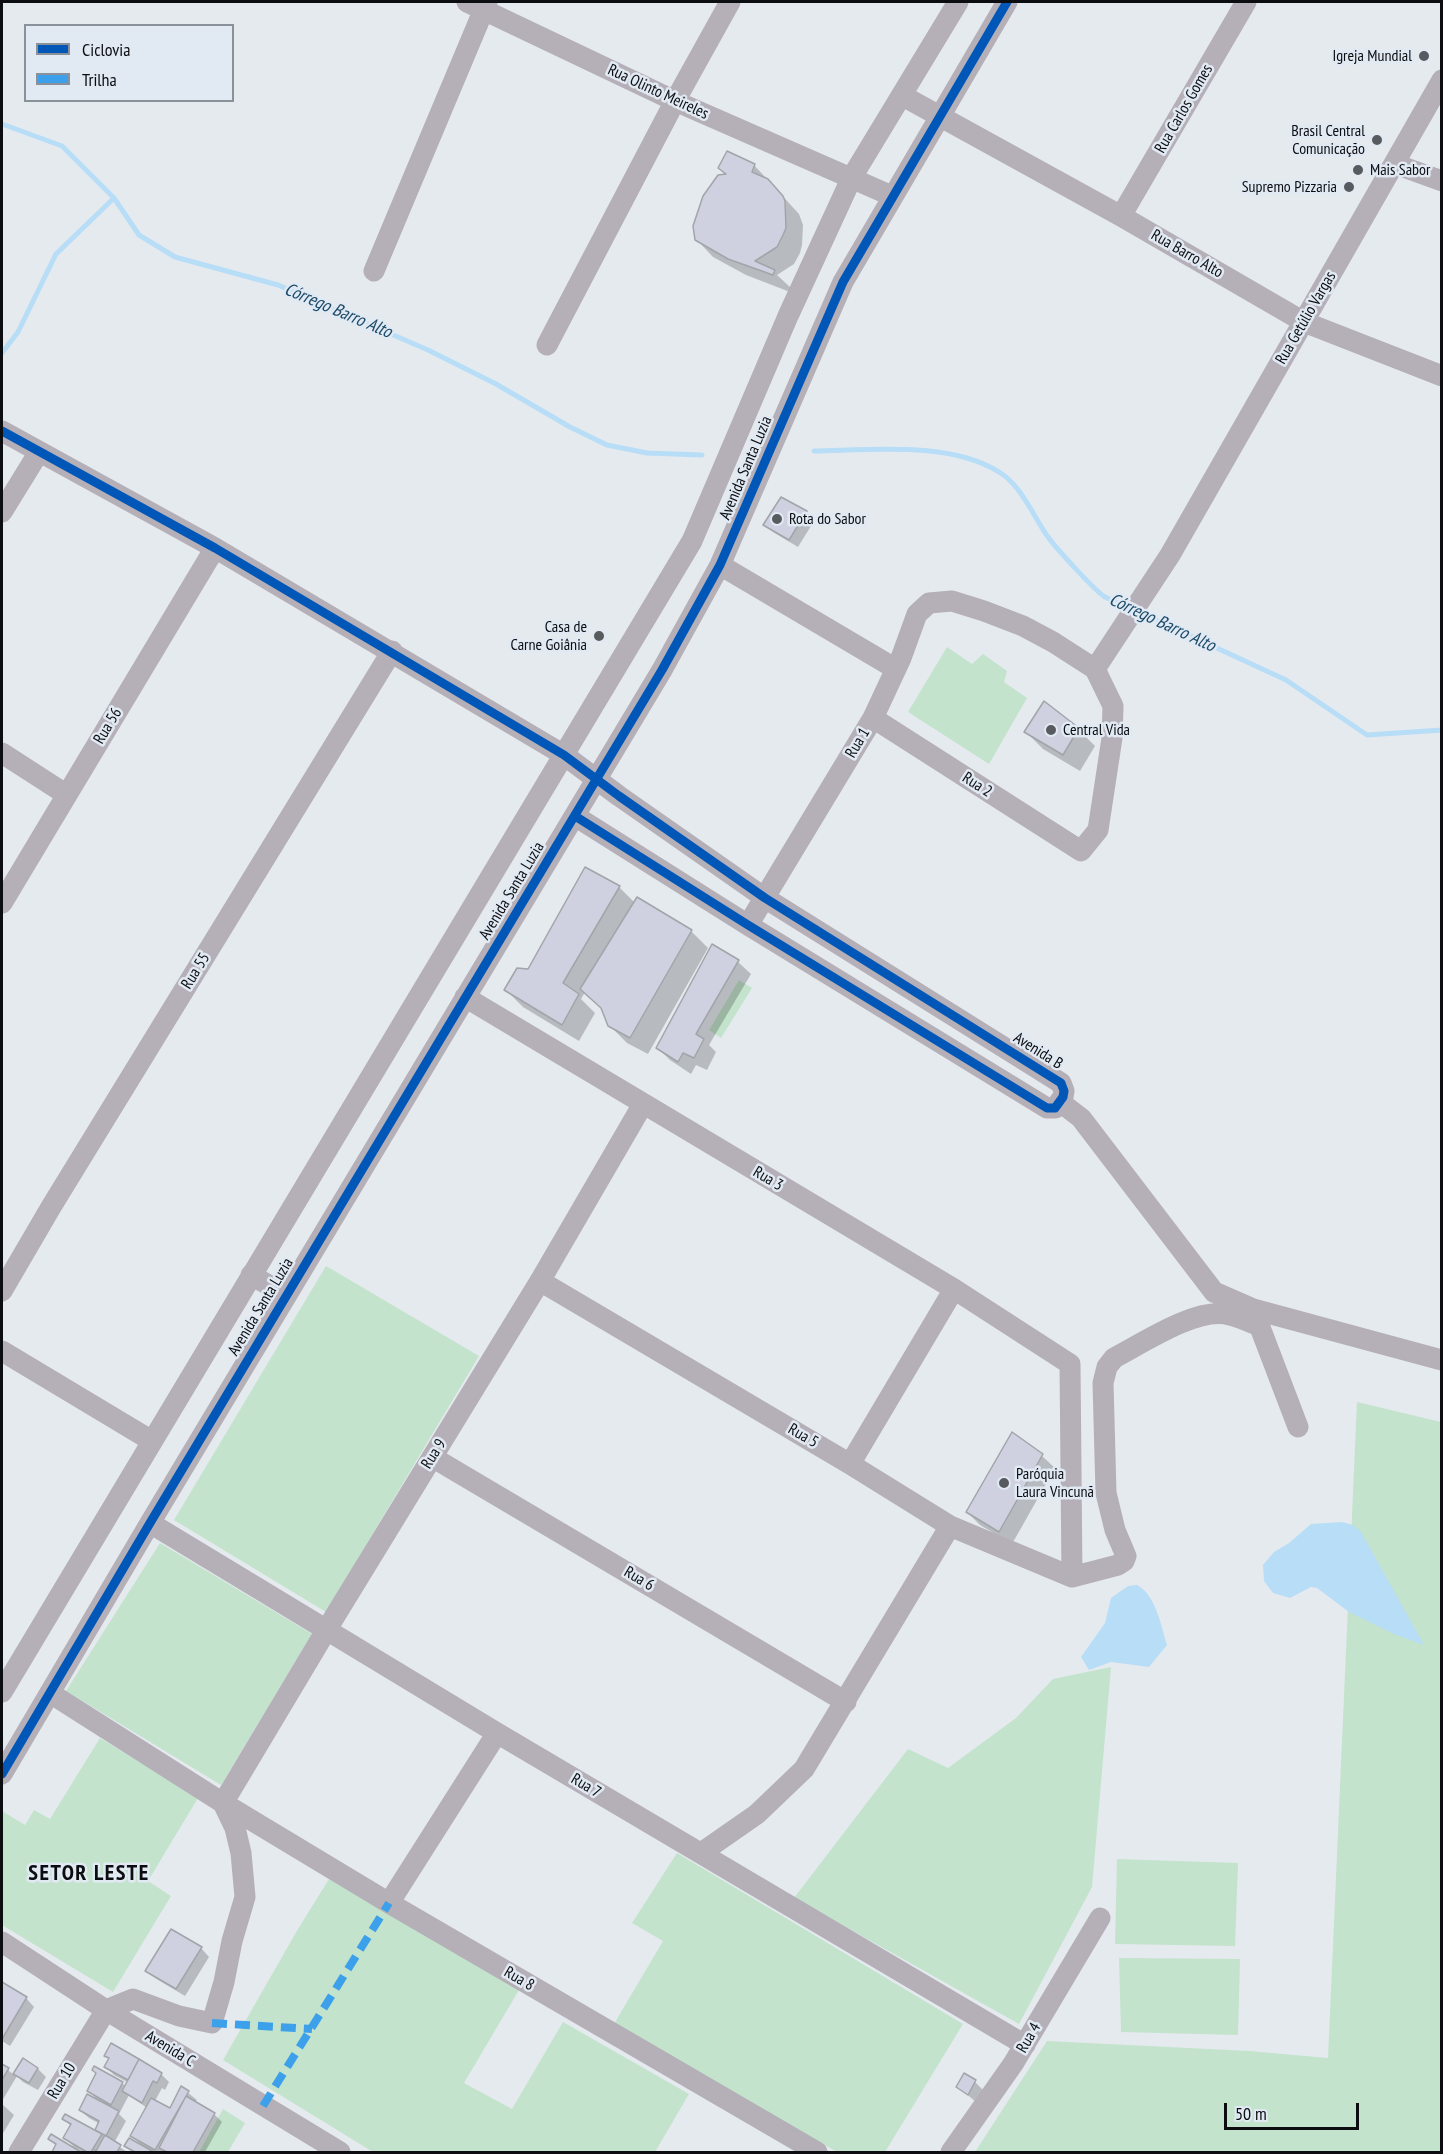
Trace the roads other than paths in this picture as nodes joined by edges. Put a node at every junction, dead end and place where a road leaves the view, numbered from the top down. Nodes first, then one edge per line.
1 (730, 2) edge
2 (958, 2) edge
3 (1007, 2) edge
4 (1246, 2) edge
5 (479, 4) edge
6 (1442, 80) edge
7 (903, 96) junction
8 (675, 101) junction
9 (939, 115) junction
10 (1395, 164) junction
11 (852, 177) junction
12 (1442, 181) edge
13 (892, 196) junction
14 (1122, 216) junction
15 (374, 271) dead end
16 (1304, 322) junction
17 (547, 345) dead end
18 (1442, 376) edge
19 (2, 431) edge
20 (39, 452) junction
21 (2, 512) edge
22 (215, 548) junction
23 (720, 566) junction
24 (392, 651) junction
25 (896, 669) junction
26 (1095, 669) junction
27 (873, 718) junction
28 (2, 753) edge
29 (564, 755) junction
30 (596, 778) junction
31 (66, 795) junction
32 (575, 816) junction
33 (765, 898) junction
34 (2, 903) edge
35 (748, 925) junction
36 (465, 997) junction
37 (1060, 1102) junction
38 (643, 1104) junction
39 (251, 1275) junction
40 (540, 1281) junction
41 (954, 1289) junction
42 (2, 1291) edge
43 (286, 1295) junction
44 (1256, 1318) junction
45 (2, 1351) edge
46 (1442, 1360) edge
47 (1298, 1427) dead end
48 (152, 1441) junction
49 (432, 1457) junction
50 (850, 1464) junction
51 (150, 1523) junction
52 (950, 1526) junction
53 (1072, 1577) junction
54 (327, 1629) junction
55 (2, 1692) edge
56 (50, 1693) junction
57 (846, 1702) junction
58 (497, 1733) junction
59 (2, 1774) edge
60 (223, 1803) junction
61 (700, 1853) junction
62 (390, 1904) junction
63 (1100, 1918) dead end
64 (2, 1942) edge
65 (106, 2010) junction
66 (1024, 2044) junction
67 (19, 2152) edge
68 (340, 2152) edge
69 (817, 2152) edge
70 (951, 2152) edge

1 - 8 street
2 - 7 street, Avenida Santa Luzia
3 - 9 street, Avenida Santa Luzia
4 - 14 street, Rua Carlos Gomes
5 - 8 street, Rua Olinto Meireles
5 - 15 street
6 - 10 street, Rua Getúlio Vargas
7 - 9 street, Rua Barro Alto
7 - 11 street, Avenida Santa Luzia
8 - 11 street, Rua Olinto Meireles
8 - 17 street
9 - 13 street, Avenida Santa Luzia
9 - 14 street, Rua Barro Alto
10 - 12 street
10 - 16 street, Rua Getúlio Vargas
11 - 13 street, Rua Olinto Meireles
11 - 29 street, Avenida Santa Luzia
13 - 23 street, Avenida Santa Luzia
14 - 16 street, Rua Barro Alto
16 - 18 street, Rua Barro Alto
16 - 26 street, Rua Getúlio Vargas
19 - 20 street, Avenida B
20 - 21 street
20 - 22 street, Avenida B
22 - 24 street, Avenida B
22 - 31 street, Rua 56
23 - 25 street
23 - 30 street, Avenida Santa Luzia
24 - 29 street, Avenida B
24 - 42 street, Rua 55
25 - 26 street, Rua 1
25 - 27 street, Rua 1
26 - 27 street, Rua 2
27 - 33 street, Rua 1
28 - 31 street
29 - 30 street, Avenida B
29 - 39 street, Avenida Santa Luzia
30 - 32 street, Avenida Santa Luzia
30 - 33 street, Avenida B
31 - 34 street, Rua 56
32 - 35 street
32 - 36 street, Avenida Santa Luzia
33 - 35 street, Rua 1
33 - 37 street, Avenida B
35 - 37 street
36 - 38 street, Rua 3
36 - 43 street, Avenida Santa Luzia
37 - 44 street
38 - 40 street, Rua 9
38 - 41 street, Rua 3
39 - 43 street
39 - 48 street, Avenida Santa Luzia
40 - 49 street, Rua 9
40 - 50 street, Rua 5
41 - 50 street
41 - 53 street, Rua 3
43 - 51 street, Avenida Santa Luzia
44 - 46 street
44 - 47 street
44 - 53 street
45 - 48 street
48 - 55 street, Avenida Santa Luzia
49 - 54 street, Rua 9
49 - 57 street, Rua 6
50 - 52 street, Rua 5
51 - 54 street, Rua 7
51 - 56 street, Avenida Santa Luzia
52 - 53 street, Rua 5
52 - 57 street
54 - 58 street, Rua 7
54 - 60 street, Rua 9
56 - 59 street, Avenida Santa Luzia
56 - 60 street, Rua 8
57 - 61 street
58 - 61 street, Rua 7
58 - 62 street
60 - 62 street, Rua 8
60 - 65 street
61 - 66 street, Rua 7
62 - 69 street, Rua 8
63 - 66 street, Rua 4
64 - 65 street, Avenida C
65 - 67 street, Rua 10
65 - 68 street, Avenida C
66 - 70 street, Rua 4

